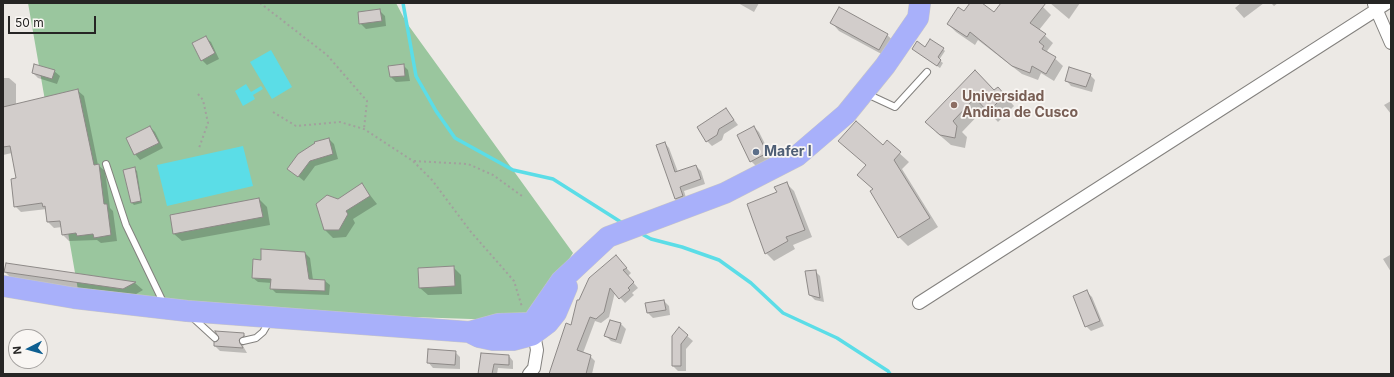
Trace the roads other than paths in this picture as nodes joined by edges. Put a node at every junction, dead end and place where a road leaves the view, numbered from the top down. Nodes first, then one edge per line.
1 (920, 3) edge
2 (1387, 3) edge
3 (1375, 7) edge
4 (1391, 43) edge
5 (927, 72) dead end
6 (863, 93) junction
7 (106, 164) dead end
8 (3, 286) edge
9 (919, 303) dead end
10 (166, 309) junction
11 (187, 312) junction
12 (271, 317) junction
13 (530, 325) junction
14 (215, 338) dead end
15 (243, 341) dead end
16 (529, 374) edge

1 - 6 highway
2 - 3 street
3 - 4 street
3 - 9 street
5 - 6 lane
6 - 13 highway
7 - 10 lane
8 - 10 highway
10 - 11 highway
11 - 12 highway
11 - 14 lane
12 - 13 highway
12 - 15 lane
13 - 16 street

